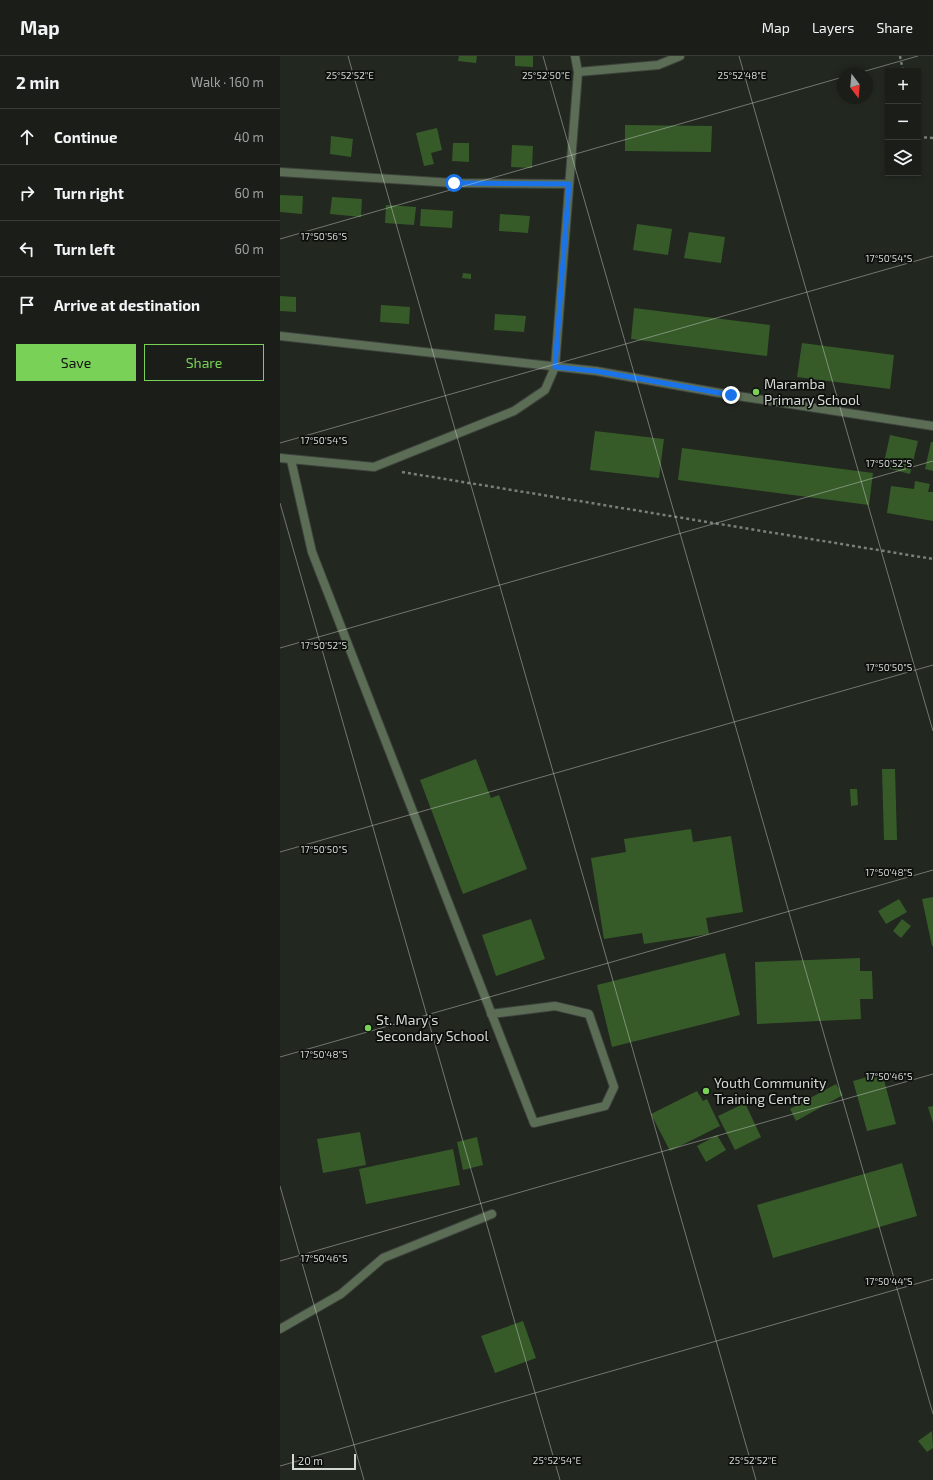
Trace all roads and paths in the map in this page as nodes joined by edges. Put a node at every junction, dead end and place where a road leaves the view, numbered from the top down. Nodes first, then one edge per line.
1 (575, 56) edge
2 (680, 56) edge
3 (900, 56) edge
4 (902, 68) edge
5 (578, 72) junction
6 (921, 137) edge
7 (933, 138) edge
8 (280, 172) edge
9 (569, 184) junction
10 (280, 336) edge
11 (555, 367) junction
12 (933, 426) edge
13 (280, 458) edge
14 (291, 460) junction
15 (374, 468) junction
16 (933, 559) edge
17 (490, 1014) junction
18 (492, 1214) dead end
19 (280, 1329) edge

1 - 5 lane
2 - 5 lane
3 - 4 path
5 - 9 lane
6 - 7 path
8 - 9 lane
9 - 11 lane
10 - 11 lane
11 - 12 lane
11 - 15 lane
13 - 14 lane
14 - 15 lane
14 - 17 lane
15 - 16 path
17 - 17 lane
18 - 19 lane

